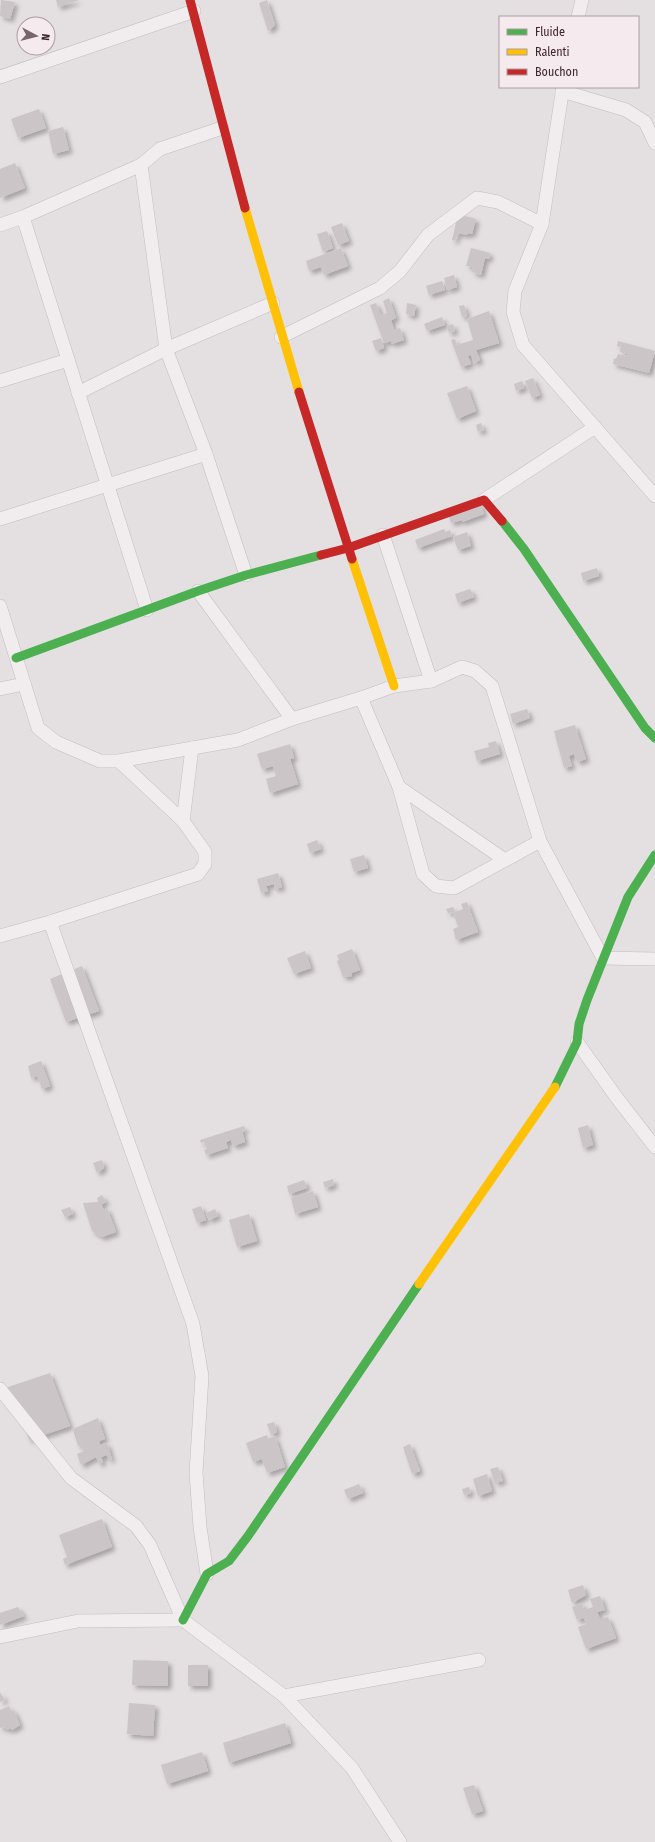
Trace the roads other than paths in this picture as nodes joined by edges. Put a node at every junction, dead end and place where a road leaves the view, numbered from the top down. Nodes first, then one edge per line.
1 (582, 0) edge
2 (192, 5) edge
3 (578, 16) edge
4 (0, 77) edge
5 (562, 89) edge
6 (222, 128) junction
7 (655, 143) edge
8 (141, 165) junction
9 (23, 217) junction
10 (542, 224) junction
11 (0, 225) edge
12 (273, 303) junction
13 (281, 337) junction
14 (166, 349) junction
15 (68, 360) junction
16 (0, 381) edge
17 (78, 393) junction
18 (595, 427) junction
19 (206, 454) junction
20 (107, 485) junction
21 (655, 496) edge
22 (484, 500) junction
23 (0, 519) edge
24 (383, 536) junction
25 (348, 548) junction
26 (246, 575) junction
27 (198, 591) junction
28 (0, 606) edge
29 (147, 610) junction
30 (16, 658) junction
31 (430, 681) junction
32 (24, 684) junction
33 (394, 686) junction
34 (0, 689) edge
35 (361, 698) junction
36 (292, 719) junction
37 (655, 738) edge
38 (192, 748) junction
39 (119, 761) junction
40 (399, 787) junction
41 (183, 821) junction
42 (540, 841) junction
43 (655, 855) edge
44 (505, 860) junction
45 (50, 922) junction
46 (0, 936) edge
47 (603, 958) junction
48 (655, 959) edge
49 (577, 1042) junction
50 (655, 1147) edge
51 (0, 1389) edge
52 (208, 1574) junction
53 (183, 1620) junction
54 (0, 1637) edge
55 (479, 1660) dead end
56 (284, 1696) junction
57 (400, 1842) edge

1 - 3 street
2 - 4 street
2 - 6 street
5 - 7 street
5 - 10 street
6 - 8 street
6 - 12 street
8 - 9 street
8 - 14 street
9 - 11 street
9 - 15 street
10 - 13 street
10 - 18 street
12 - 13 street
12 - 14 street
13 - 25 street
14 - 17 street
14 - 19 street
15 - 16 street
15 - 17 street
17 - 20 street
18 - 21 street
18 - 22 street
19 - 20 street
19 - 26 street
20 - 23 street
20 - 29 street
22 - 24 street
22 - 37 street
24 - 25 street
24 - 31 street
25 - 26 street
25 - 33 street
26 - 27 street
27 - 29 street
27 - 36 street
28 - 30 street
29 - 30 street
30 - 32 street
31 - 33 street
31 - 42 street
32 - 34 street
32 - 39 street
33 - 35 street
35 - 36 street
35 - 40 street
36 - 38 street
38 - 39 street
38 - 41 street
39 - 41 street
40 - 44 street
40 - 44 street
41 - 45 street
42 - 44 street
42 - 47 street
43 - 47 street
45 - 46 street
45 - 52 street
47 - 48 street
47 - 49 street
49 - 50 street
49 - 52 street
51 - 53 street
52 - 53 street
53 - 54 street
53 - 56 street
55 - 56 street
56 - 57 street

